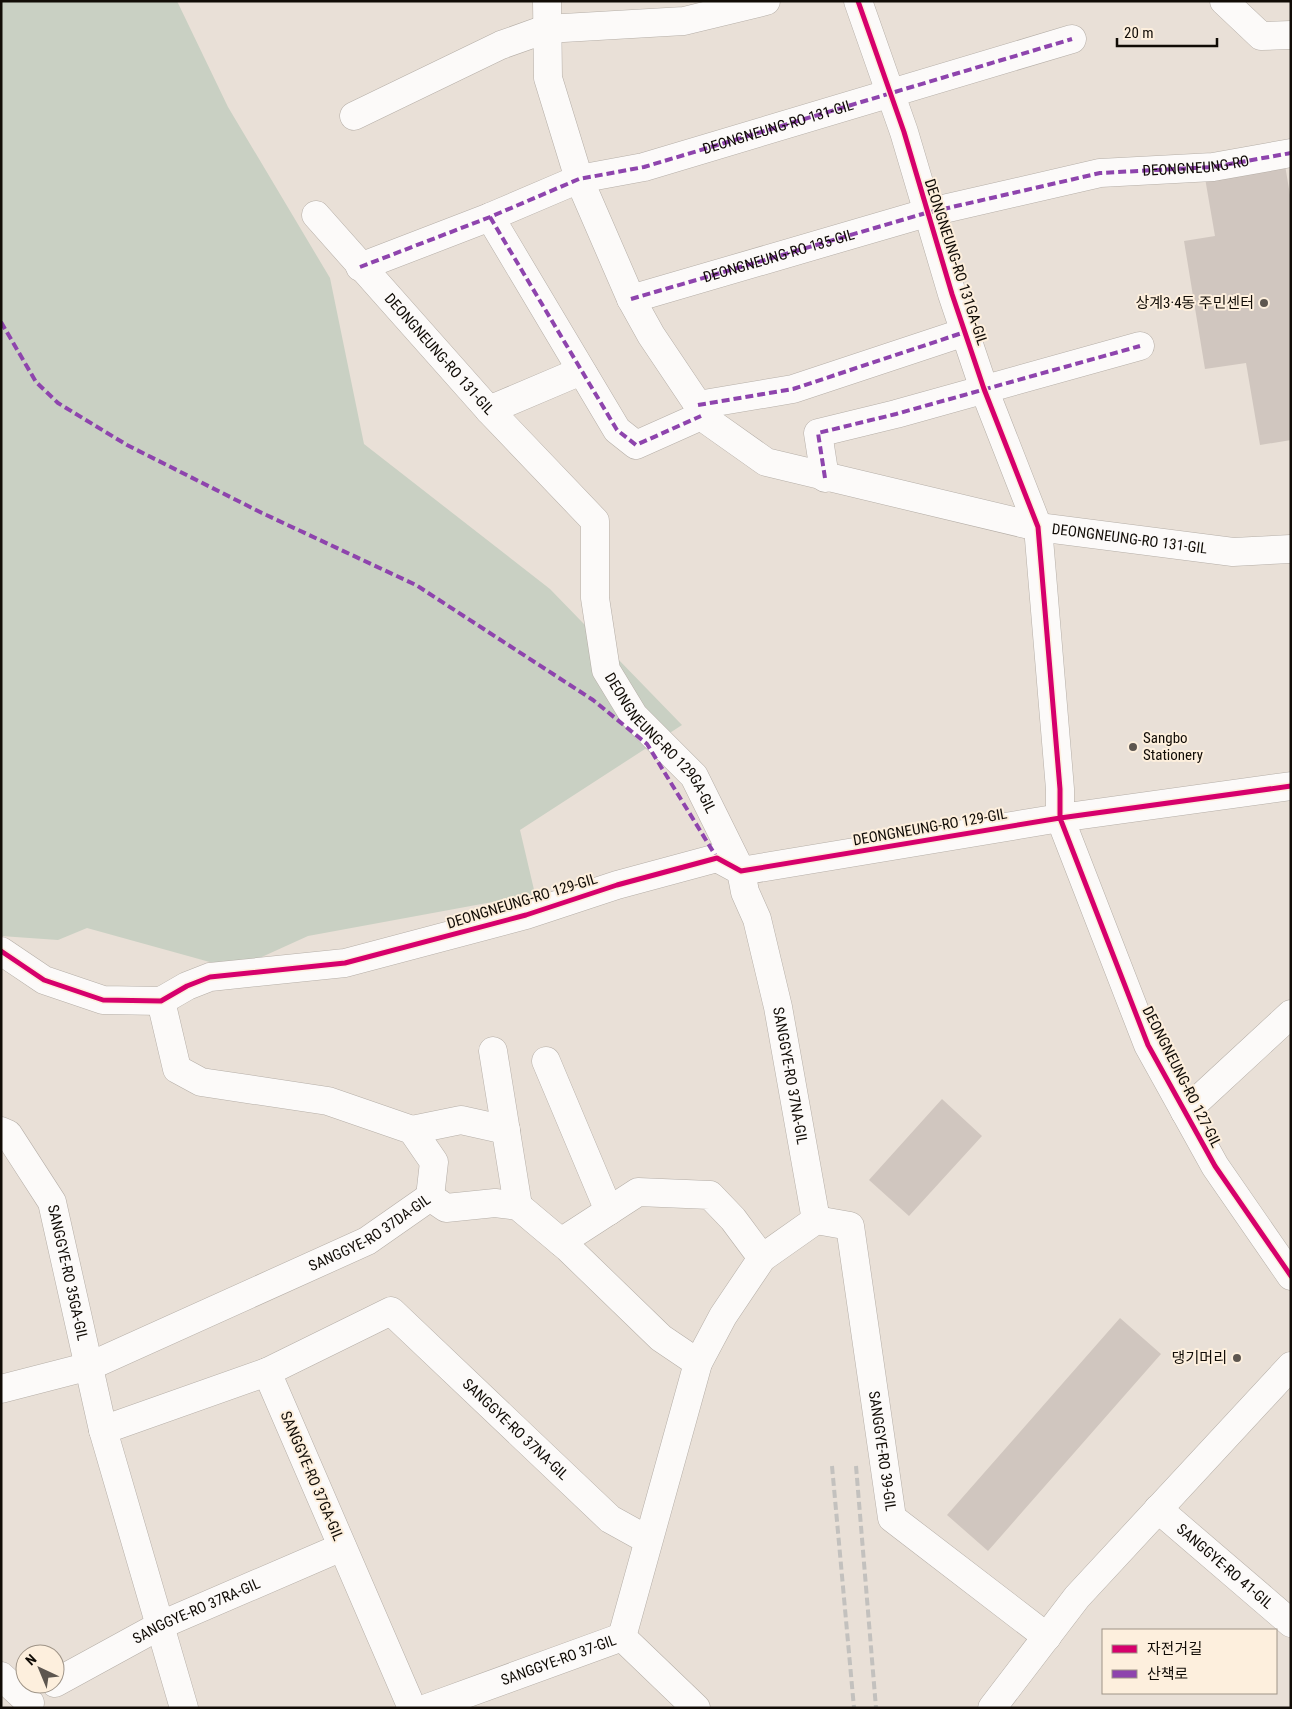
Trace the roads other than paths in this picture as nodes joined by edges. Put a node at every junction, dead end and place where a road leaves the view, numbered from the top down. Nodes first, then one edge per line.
1 (547, 1) edge
2 (766, 1) edge
3 (858, 1) edge
4 (1224, 1) edge
5 (546, 29) junction
6 (1291, 36) edge
7 (1072, 38) dead end
8 (889, 92) junction
9 (354, 116) dead end
10 (1291, 153) edge
11 (1100, 173) joint
12 (579, 179) junction
13 (926, 213) junction
14 (316, 215) dead end
15 (490, 217) junction
16 (360, 267) junction
17 (631, 299) junction
18 (965, 332) junction
19 (1140, 346) dead end
20 (584, 375) junction
21 (984, 389) junction
22 (488, 410) junction
23 (699, 410) junction
24 (825, 478) junction
25 (1038, 527) junction
26 (1291, 549) edge
27 (1291, 786) edge
28 (1060, 818) junction
29 (741, 871) junction
30 (1, 951) edge
31 (161, 1001) junction
32 (1291, 1014) edge
33 (493, 1051) dead end
34 (546, 1060) dead end
35 (1185, 1112) junction
36 (412, 1130) junction
37 (506, 1130) junction
38 (1, 1131) edge
39 (430, 1197) junction
40 (518, 1206) junction
41 (609, 1211) junction
42 (816, 1220) junction
43 (561, 1242) junction
44 (762, 1258) junction
45 (1291, 1276) edge
46 (698, 1363) junction
47 (90, 1366) junction
48 (1291, 1366) edge
49 (267, 1372) junction
50 (1, 1389) edge
51 (103, 1430) junction
52 (1158, 1509) junction
53 (648, 1540) junction
54 (342, 1547) junction
55 (1291, 1623) edge
56 (161, 1625) junction
57 (622, 1637) junction
58 (1048, 1637) junction
59 (1, 1676) edge
60 (65, 1678) edge
61 (35, 1694) edge
62 (30, 1706) edge
63 (184, 1708) edge
64 (412, 1708) edge
65 (427, 1708) edge
66 (696, 1708) edge
67 (992, 1708) edge

1 - 5 street, DEONGNEUNG-RO 131-GIL
2 - 5 street
3 - 8 street, DEONGNEUNG-RO 131GA-GIL
4 - 6 street
5 - 9 street
5 - 12 street, DEONGNEUNG-RO 131-GIL
7 - 8 street
8 - 12 street, DEONGNEUNG-RO 131-GIL
8 - 13 street, DEONGNEUNG-RO 131GA-GIL
10 - 11 street, DEONGNEUNG-RO
11 - 13 street, DEONGNEUNG-RO 131GA-GIL
12 - 15 street
12 - 17 street, DEONGNEUNG-RO 131-GIL
13 - 17 street, DEONGNEUNG-RO 135-GIL
13 - 18 street, DEONGNEUNG-RO 131GA-GIL
14 - 16 street, DEONGNEUNG-RO 131-GIL
15 - 16 street
15 - 20 street
16 - 22 street, DEONGNEUNG-RO 131-GIL
17 - 23 street, DEONGNEUNG-RO 131-GIL
18 - 21 street, DEONGNEUNG-RO 131GA-GIL
18 - 23 street, DEONGNEUNG-RO 131GA-GIL
19 - 21 street
20 - 22 street, DEONGNEUNG-RO 131-GIL
20 - 23 street
21 - 24 street
21 - 25 street, DEONGNEUNG-RO 131GA-GIL
22 - 29 street, DEONGNEUNG-RO 129GA-GIL
23 - 24 street, DEONGNEUNG-RO 131-GIL
24 - 25 street, DEONGNEUNG-RO 131-GIL
25 - 26 street, DEONGNEUNG-RO 131-GIL
25 - 28 street
27 - 28 street, DEONGNEUNG-RO 129-GIL
28 - 29 street, DEONGNEUNG-RO 129-GIL
28 - 35 street, DEONGNEUNG-RO 127-GIL
29 - 31 street, DEONGNEUNG-RO 129-GIL
29 - 42 street, SANGGYE-RO 37NA-GIL
30 - 31 street
31 - 36 street
32 - 35 street, DEONGNEUNG-RO 127-GIL
33 - 37 street
34 - 41 street
35 - 45 street, DEONGNEUNG-RO 127-GIL
36 - 37 street
36 - 39 street
37 - 40 street
38 - 47 street, SANGGYE-RO 35GA-GIL
39 - 40 street, SANGGYE-RO 37DA-GIL
39 - 47 street, SANGGYE-RO 37DA-GIL
40 - 43 street
41 - 43 street
41 - 44 street
42 - 44 street
42 - 58 street, SANGGYE-RO 39-GIL
43 - 46 street
44 - 46 street
46 - 53 street
47 - 50 street, SANGGYE-RO 37DA-GIL
47 - 51 street, SANGGYE-RO 35GA-GIL
48 - 52 street
49 - 51 street
49 - 53 street, SANGGYE-RO 37NA-GIL
49 - 54 street, SANGGYE-RO 37GA-GIL
51 - 56 street, SANGGYE-RO 35GA-GIL
52 - 55 street, SANGGYE-RO 41-GIL
52 - 58 street
53 - 57 street
54 - 56 street, SANGGYE-RO 37RA-GIL
54 - 64 street, SANGGYE-RO 37GA-GIL
56 - 60 street, SANGGYE-RO 37RA-GIL
56 - 63 street, SANGGYE-RO 35GA-GIL
57 - 65 street, SANGGYE-RO 37-GIL
57 - 66 street, SANGGYE-RO 37-GIL
58 - 67 street
59 - 62 street, SANGGYE-RO 37RA-GIL
61 - 62 street, SANGGYE-RO 37RA-GIL

